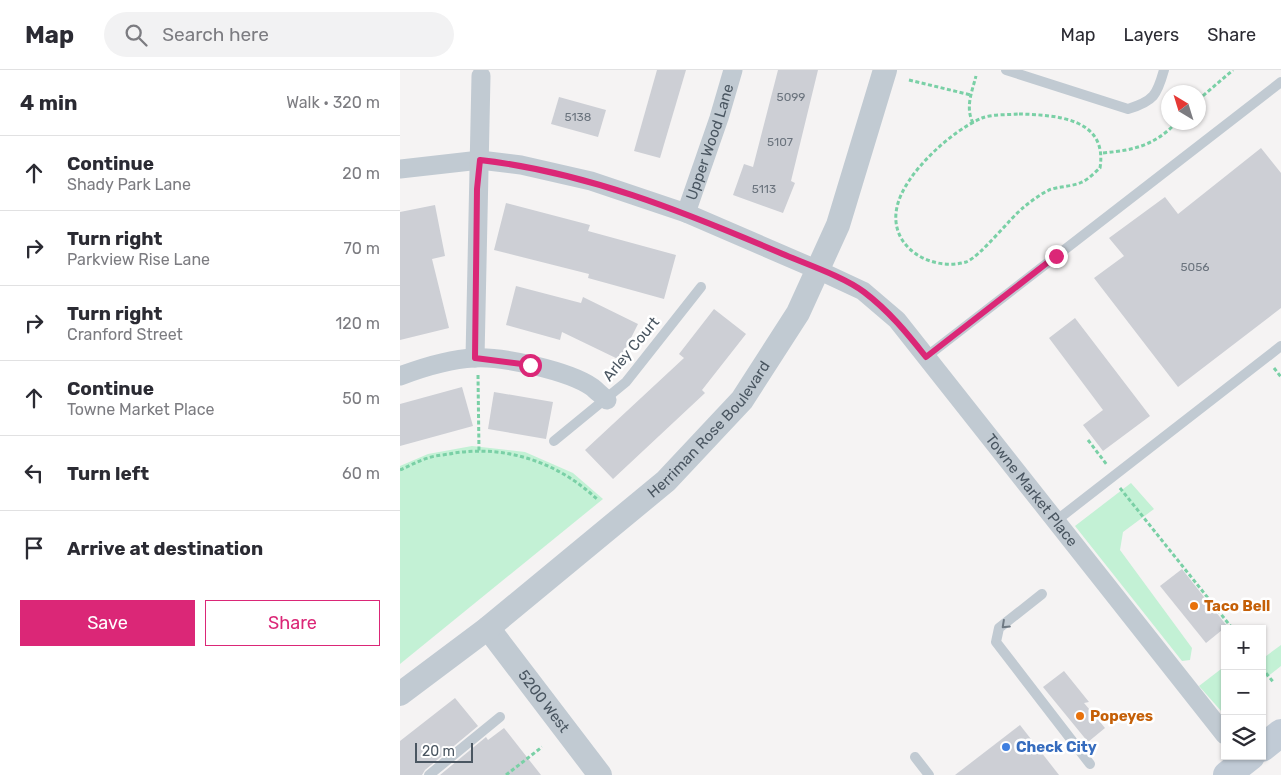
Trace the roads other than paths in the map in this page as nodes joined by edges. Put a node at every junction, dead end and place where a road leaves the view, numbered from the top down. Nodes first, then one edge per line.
1 (733, 70) edge
2 (885, 70) edge
3 (1006, 70) edge
4 (1164, 70) edge
5 (481, 76) dead end
6 (1281, 82) edge
7 (480, 160) junction
8 (400, 169) edge
9 (686, 212) junction
10 (818, 270) junction
11 (700, 287) dead end
12 (1281, 346) edge
13 (926, 357) junction
14 (476, 366) junction
15 (400, 376) edge
16 (606, 400) junction
17 (554, 441) dead end
18 (1057, 520) junction
19 (1042, 594) dead end
20 (488, 628) junction
21 (400, 694) edge
22 (500, 717) dead end
23 (1221, 730) edge
24 (1281, 733) edge
25 (915, 757) dead end
26 (1246, 761) edge
27 (1090, 764) dead end
28 (429, 775) edge
29 (600, 775) edge
30 (929, 775) edge

1 - 9 street, Upper Wood Lane
2 - 10 street, Herriman Rose Boulevard
3 - 4 lane
5 - 7 street
6 - 13 lane
7 - 8 street, Towne Market Place
7 - 9 street, Towne Market Place
7 - 14 street
9 - 10 street, Towne Market Place
10 - 13 street, Towne Market Place
10 - 20 street, Herriman Rose Boulevard
11 - 16 lane, Arley Court
12 - 18 lane
13 - 18 street, Towne Market Place
14 - 15 street
14 - 16 street
16 - 17 lane, Arley Court
18 - 23 street, Towne Market Place
19 -> 27 lane
20 - 21 street, Herriman Rose Boulevard
20 - 29 street, 5200 West
22 - 28 lane
24 - 26 main road
25 - 30 lane

